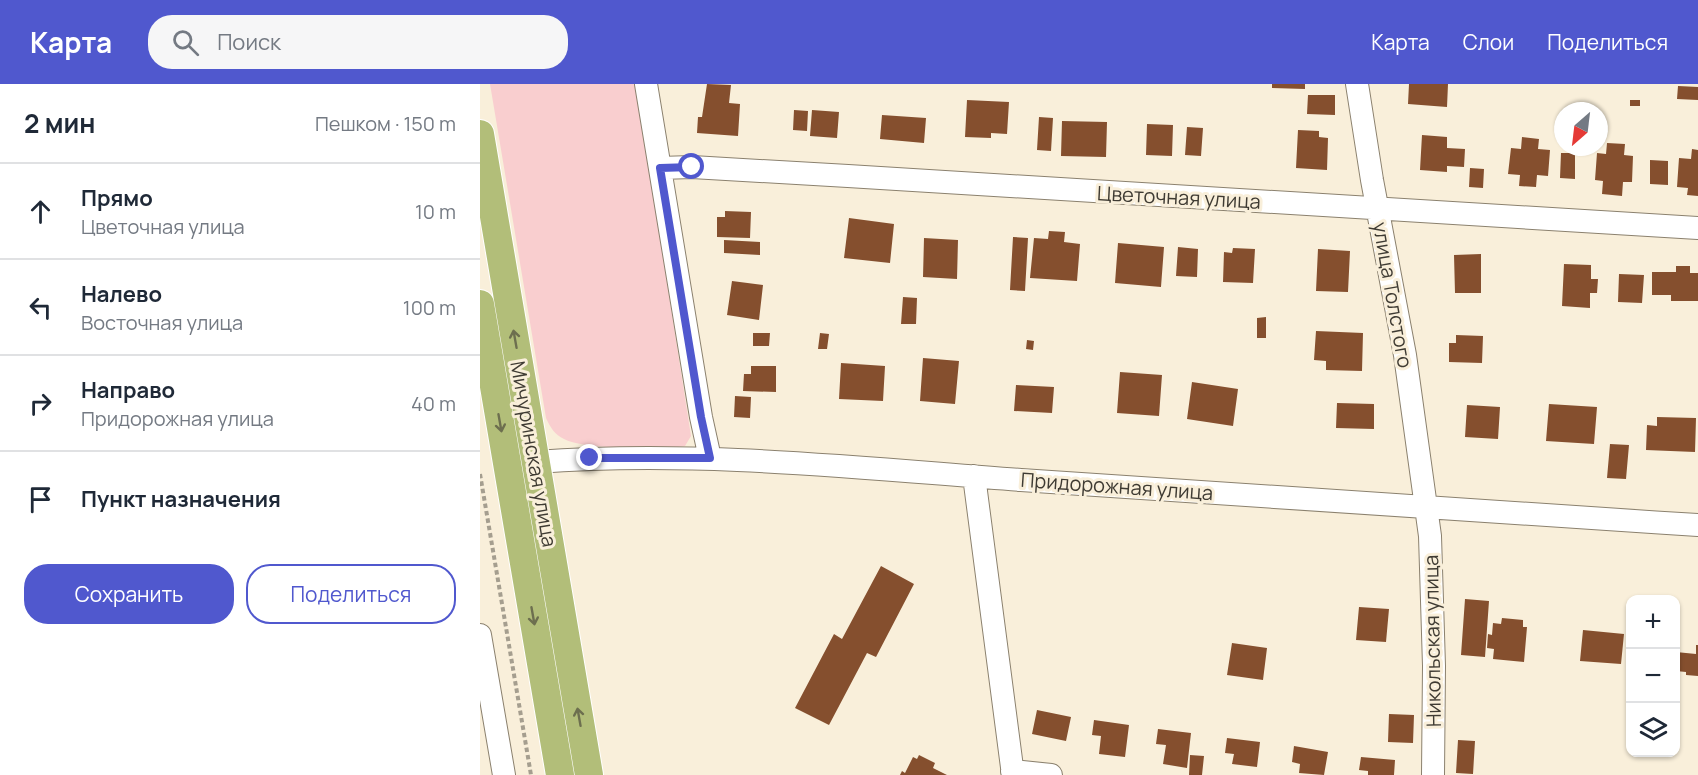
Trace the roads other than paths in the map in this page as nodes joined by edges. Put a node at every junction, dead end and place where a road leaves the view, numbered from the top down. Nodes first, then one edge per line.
1 (646, 84) edge
2 (1357, 84) edge
3 (480, 134) edge
4 (660, 168) junction
5 (1377, 209) junction
6 (1698, 228) edge
7 (480, 304) edge
8 (710, 458) junction
9 (536, 462) junction
10 (974, 476) junction
11 (1426, 507) junction
12 (1698, 525) edge
13 (480, 635) edge
14 (1012, 773) edge
15 (504, 775) edge
16 (560, 775) edge
17 (589, 775) edge
18 (1051, 775) edge
19 (1433, 775) edge

1 - 4 street
2 - 5 street, улица Толстого
9 -> 3 main road, Мичуринская улица
4 - 5 street, Цветочная улица
4 - 8 street
5 - 6 street, Цветочная улица
5 - 11 street, улица Толстого
7 -> 16 main road, Мичуринская улица
8 - 9 street, Придорожная улица
8 - 10 street, Придорожная улица
17 -> 9 main road, Мичуринская улица
10 - 11 street, Придорожная улица
10 - 14 street
11 - 12 street, Придорожная улица
11 - 19 street, Никольская улица
13 - 15 street
14 - 18 street

